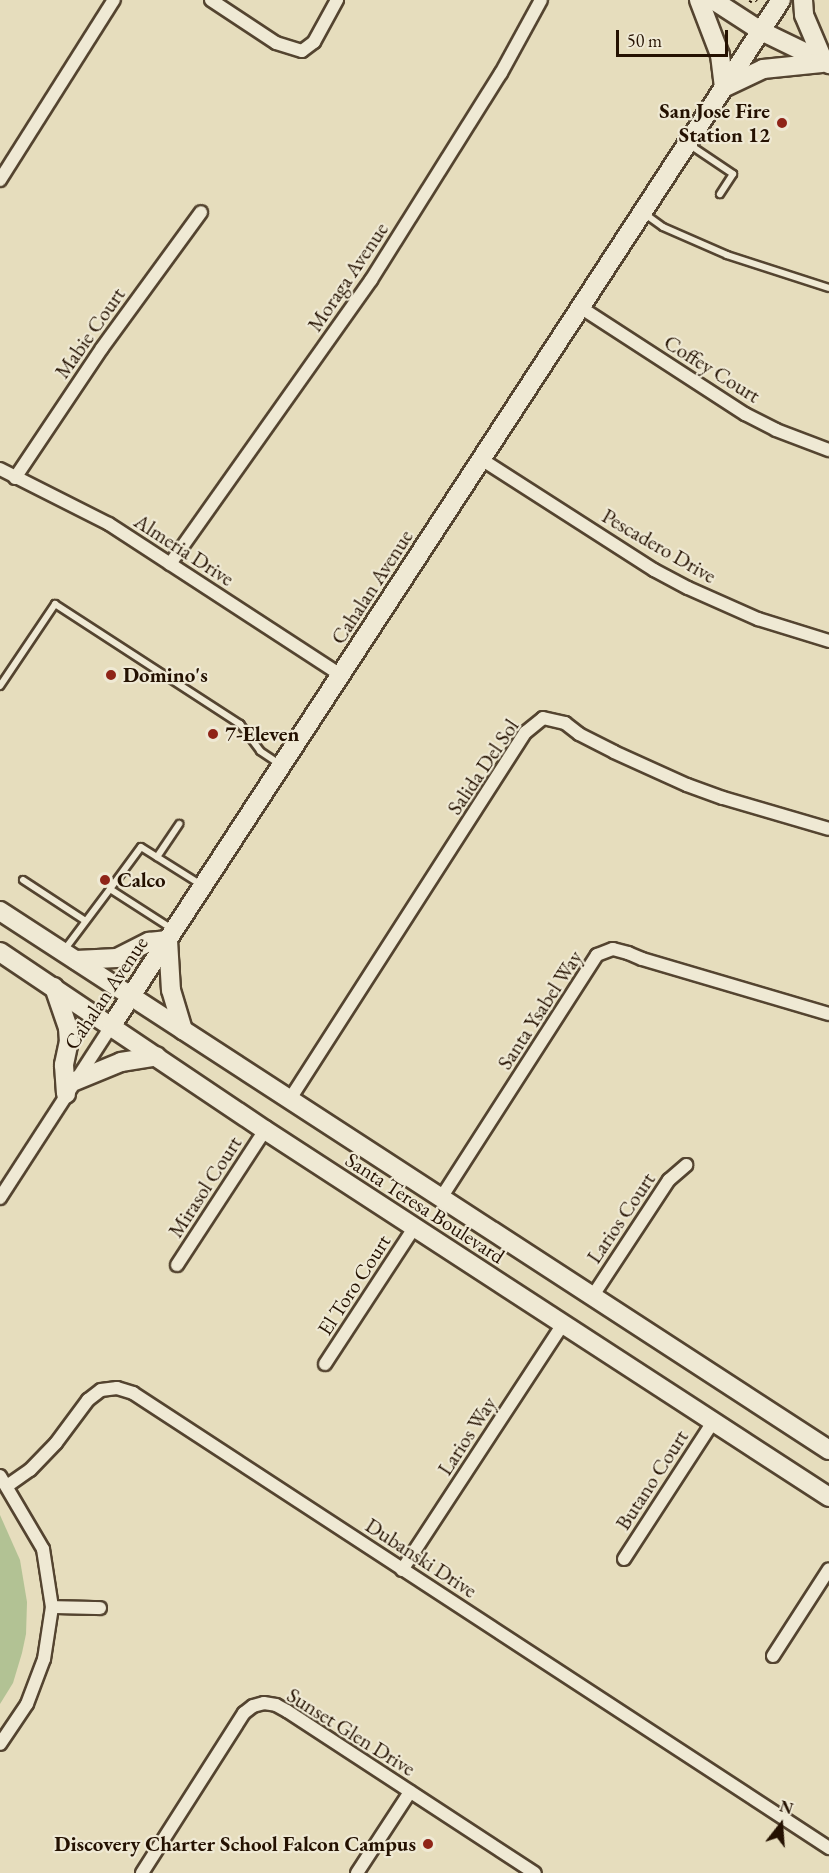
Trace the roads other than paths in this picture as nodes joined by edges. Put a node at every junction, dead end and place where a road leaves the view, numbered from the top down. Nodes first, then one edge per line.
1 (114, 0) edge
2 (211, 0) edge
3 (338, 0) edge
4 (541, 0) edge
5 (699, 0) edge
6 (712, 0) edge
7 (781, 0) edge
8 (803, 0) edge
9 (761, 31) junction
10 (827, 63) edge
11 (723, 88) junction
12 (687, 143) junction
13 (0, 180) edge
14 (720, 194) dead end
15 (201, 212) dead end
16 (642, 212) junction
17 (829, 288) edge
18 (580, 308) junction
19 (829, 450) edge
20 (481, 459) junction
21 (0, 469) edge
22 (15, 478) junction
23 (170, 564) junction
24 (829, 641) edge
25 (341, 675) junction
26 (0, 686) edge
27 (282, 766) junction
28 (180, 824) dead end
29 (829, 829) edge
30 (157, 857) junction
31 (23, 880) dead end
32 (204, 886) junction
33 (110, 889) junction
34 (0, 911) edge
35 (84, 920) junction
36 (171, 935) junction
37 (0, 952) edge
38 (69, 956) junction
39 (54, 987) junction
40 (130, 996) junction
41 (829, 1014) edge
42 (112, 1025) junction
43 (183, 1030) junction
44 (158, 1056) junction
45 (70, 1087) junction
46 (290, 1099) junction
47 (265, 1130) junction
48 (687, 1165) dead end
49 (0, 1198) edge
50 (441, 1198) junction
51 (414, 1228) junction
52 (177, 1265) dead end
53 (592, 1297) junction
54 (563, 1324) junction
55 (325, 1364) dead end
56 (713, 1422) junction
57 (829, 1450) edge
58 (4, 1481) edge
59 (829, 1497) edge
60 (624, 1559) dead end
61 (402, 1569) junction
62 (829, 1569) edge
63 (52, 1607) junction
64 (100, 1608) dead end
65 (772, 1656) dead end
66 (0, 1744) edge
67 (410, 1792) junction
68 (829, 1848) edge
69 (142, 1873) edge
70 (357, 1873) edge
71 (535, 1873) edge

1 - 13 street
2 - 3 street
4 - 23 street, Moraga Avenue
5 - 11 main road
6 - 9 main road
7 - 9 main road, Cahalan Avenue
8 - 10 main road
9 - 10 main road
9 - 11 main road, Cahalan Avenue
10 - 11 main road
11 - 12 main road, Cahalan Avenue
12 - 14 lane
12 - 16 main road, Cahalan Avenue
15 - 22 street, Mabie Court
16 - 17 lane
16 - 18 main road, Cahalan Avenue
18 - 19 street, Coffey Court
18 - 20 main road, Cahalan Avenue
20 - 24 street, Pescadero Drive
20 - 25 main road, Cahalan Avenue
21 - 22 street, Almeria Drive
22 - 23 street, Almeria Drive
23 - 25 street, Almeria Drive
25 - 27 main road, Cahalan Avenue
26 - 27 lane
27 - 32 main road, Cahalan Avenue
28 - 30 lane
29 - 46 street, Salida Del Sol
30 - 32 lane
30 - 33 lane
31 - 35 lane
32 - 36 main road, Cahalan Avenue
33 - 35 lane
33 - 36 lane
34 - 38 main road, Santa Teresa Boulevard
35 - 38 lane
36 - 38 main road
36 - 40 main road, Cahalan Avenue
36 - 43 main road
37 - 39 main road, Santa Teresa Boulevard
38 - 40 main road, Santa Teresa Boulevard
39 - 42 main road, Santa Teresa Boulevard
39 - 45 main road
40 - 42 main road, Cahalan Avenue
40 - 43 main road, Santa Teresa Boulevard
41 - 50 street, Santa Ysabel Way
42 - 44 main road, Santa Teresa Boulevard
42 - 45 street, Cahalan Avenue
43 - 46 main road, Santa Teresa Boulevard
44 - 45 main road
44 - 47 main road, Santa Teresa Boulevard
45 - 49 street, Cahalan Avenue
46 - 50 main road, Santa Teresa Boulevard
47 - 51 main road, Santa Teresa Boulevard
47 - 52 street, Mirasol Court
48 - 53 street, Larios Court
50 - 53 main road, Santa Teresa Boulevard
51 - 54 main road, Santa Teresa Boulevard
51 - 55 street, El Toro Court
53 - 57 main road, Santa Teresa Boulevard
54 - 56 main road, Santa Teresa Boulevard
54 - 61 street, Larios Way
56 - 59 main road, Santa Teresa Boulevard
56 - 60 street, Butano Court
58 - 61 street, Dubanski Drive
58 - 63 street
61 - 68 street, Dubanski Drive
62 - 65 street
63 - 64 street
63 - 66 street
67 - 69 street, Sunset Glen Drive
67 - 70 street
67 - 71 street, Sunset Glen Drive

